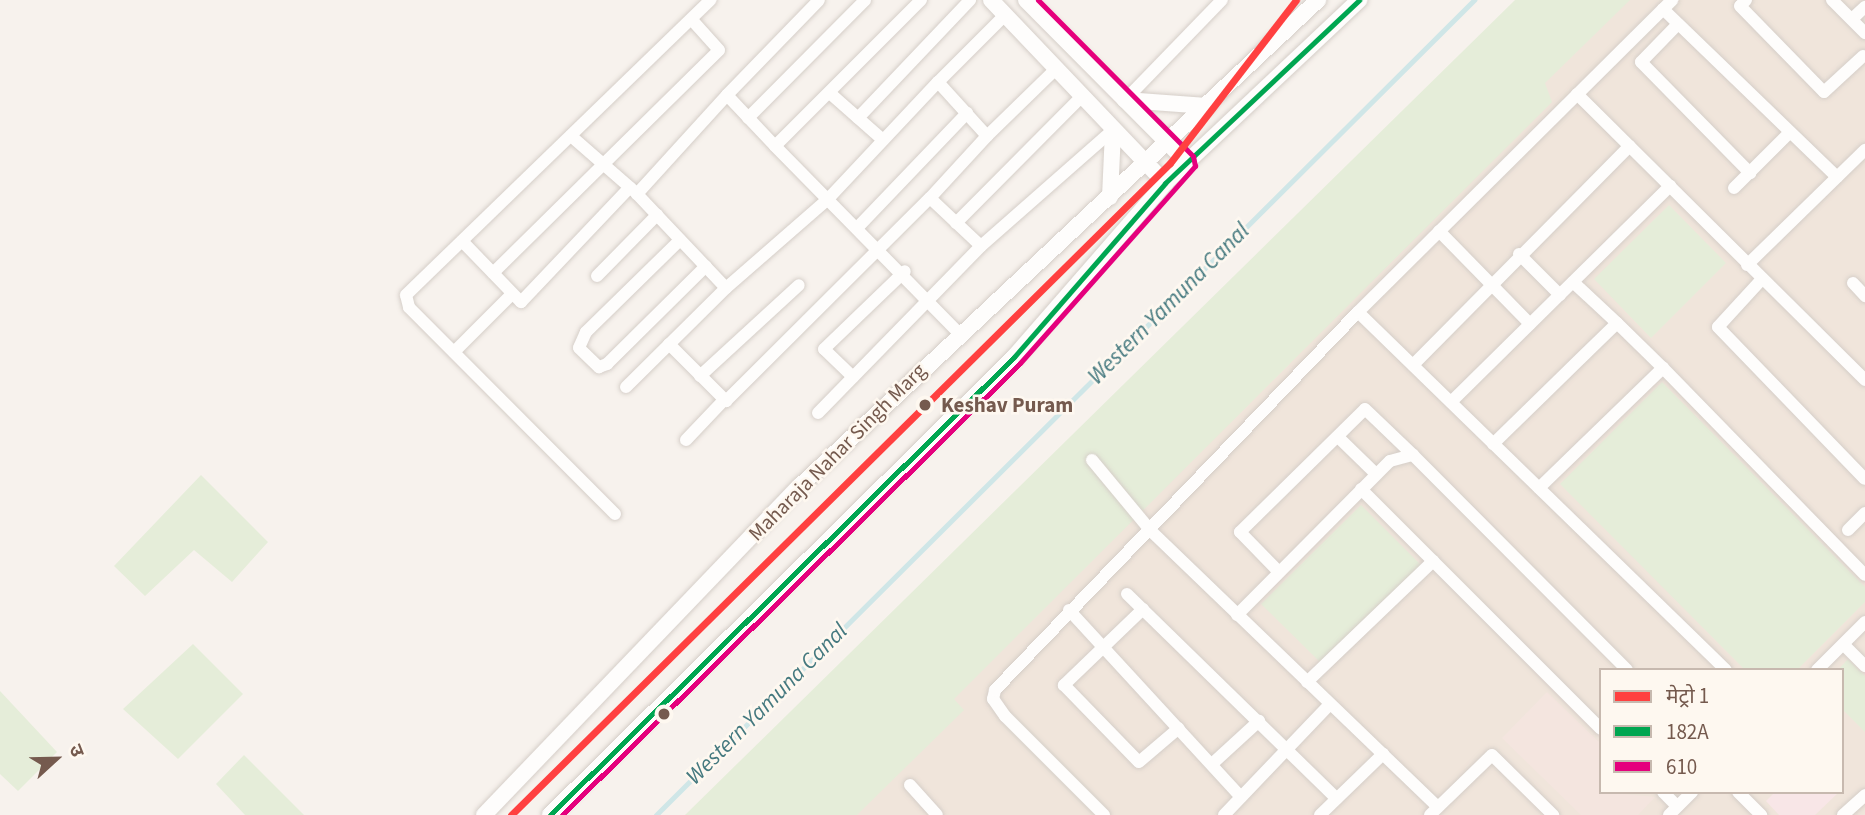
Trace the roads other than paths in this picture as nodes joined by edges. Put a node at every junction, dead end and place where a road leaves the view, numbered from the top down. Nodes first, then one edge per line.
1 (710, 0) edge
2 (819, 0) edge
3 (865, 0) edge
4 (921, 0) edge
5 (970, 0) edge
6 (991, 0) edge
7 (1026, 0) edge
8 (1222, 0) edge
9 (1318, 0) edge
10 (1359, 0) edge
11 (1746, 0) edge
12 (1832, 0) edge
13 (1668, 5) edge
14 (1865, 7) edge
15 (1005, 15) junction
16 (1852, 19) junction
17 (693, 21) junction
18 (1678, 23) junction
19 (1865, 33) edge
20 (1863, 56) dead end
21 (1056, 69) junction
22 (938, 82) junction
23 (1577, 94) junction
24 (727, 95) junction
25 (832, 95) junction
26 (1082, 96) junction
27 (1125, 100) junction
28 (1206, 106) junction
29 (967, 113) junction
30 (748, 118) junction
31 (858, 118) junction
32 (1113, 130) junction
33 (1790, 132) junction
34 (571, 136) junction
35 (987, 136) junction
36 (883, 140) junction
37 (1167, 142) junction
38 (775, 146) junction
39 (1630, 146) junction
40 (1865, 150) edge
41 (1187, 162) junction
42 (604, 164) junction
43 (1145, 164) junction
44 (1750, 173) junction
45 (1837, 177) junction
46 (1165, 183) junction
47 (1671, 187) junction
48 (1734, 188) dead end
49 (634, 190) junction
50 (1110, 197) junction
51 (930, 198) junction
52 (828, 199) junction
53 (657, 215) junction
54 (956, 223) junction
55 (859, 227) junction
56 (1439, 231) junction
57 (680, 240) junction
58 (462, 241) junction
59 (981, 246) junction
60 (881, 247) junction
61 (1519, 254) junction
62 (1747, 265) junction
63 (706, 267) junction
64 (905, 271) junction
65 (494, 274) junction
66 (597, 276) dead end
67 (1762, 279) junction
68 (1573, 282) junction
69 (1853, 283) dead end
70 (1490, 284) junction
71 (799, 285) dead end
72 (726, 288) junction
73 (512, 294) junction
74 (1560, 295) junction
75 (1865, 296) edge
76 (931, 298) junction
77 (1358, 312) junction
78 (1617, 323) junction
79 (1530, 324) junction
80 (958, 333) junction
81 (669, 344) junction
82 (454, 352) junction
83 (1413, 365) junction
84 (1663, 368) junction
85 (700, 376) junction
86 (853, 377) junction
87 (1865, 380) edge
88 (626, 387) dead end
89 (724, 400) junction
90 (1451, 402) junction
91 (818, 412) dead end
92 (1338, 437) junction
93 (686, 440) dead end
94 (1493, 444) junction
95 (1413, 455) junction
96 (1092, 460) dead end
97 (1376, 474) junction
98 (1865, 479) edge
99 (1539, 488) junction
100 (1361, 489) junction
101 (1865, 513) edge
102 (615, 514) dead end
103 (1848, 530) dead end
104 (1151, 531) junction
105 (1433, 561) junction
106 (1279, 572) junction
107 (1865, 575) edge
108 (1127, 594) dead end
109 (1143, 609) junction
110 (1069, 610) junction
111 (1237, 615) junction
112 (1865, 622) edge
113 (1104, 645) junction
114 (1844, 645) junction
115 (1865, 666) edge
116 (1625, 668) edge
117 (1724, 668) edge
118 (1819, 668) edge
119 (1307, 682) junction
120 (1330, 704) junction
121 (1259, 721) junction
122 (1599, 727) edge
123 (1179, 728) junction
124 (1288, 748) junction
125 (1383, 754) junction
126 (1212, 764) junction
127 (909, 785) dead end
128 (1664, 794) edge
129 (1690, 794) edge
130 (1740, 794) edge
131 (1865, 795) edge
132 (1241, 797) junction
133 (1337, 799) junction
134 (1434, 811) edge
135 (1673, 811) edge
136 (1759, 814) edge
137 (484, 815) edge
138 (550, 815) edge
139 (937, 815) edge
140 (1104, 815) edge
141 (1224, 815) edge
142 (1320, 815) edge
143 (1553, 815) edge
144 (1843, 815) edge

1 - 17 street
2 - 24 street
3 - 30 street
4 - 25 street
5 - 31 street
6 - 15 main road
7 - 27 main road
8 - 27 street
9 - 28 main road, Maharaja Nahar Singh Marg
10 - 41 main road
11 - 20 street
12 - 16 street
13 - 18 street
13 - 23 street
14 - 16 street
15 - 21 main road
15 - 22 street
16 - 19 street
17 - 34 street
17 - 42 street
18 - 33 street
18 - 44 street
21 - 26 main road
21 - 35 street
22 - 29 street
22 - 36 street
23 - 39 street
23 - 56 street
24 - 30 street
24 - 49 street
25 - 31 street
25 - 38 street
26 - 32 main road
26 - 54 street
27 - 28 main road
27 - 37 main road
28 - 37 main road, Maharaja Nahar Singh Marg
29 - 35 street
29 - 55 street
30 - 38 street
31 - 36 street
32 - 43 main road
32 - 50 main road
32 - 59 street
33 - 44 street
33 - 45 street
34 - 42 street
34 - 58 street
35 - 51 street
36 - 52 street
37 - 41 main road
37 - 43 main road, Maharaja Nahar Singh Marg
38 - 52 street
39 - 47 street
39 - 61 street
40 - 45 street
41 - 46 main road
42 - 49 street
42 - 65 street
43 - 46 main road
43 - 50 main road, Maharaja Nahar Singh Marg
44 - 48 street
45 - 62 street
46 - 138 main road
47 - 62 street
47 - 68 street
49 - 53 street
49 - 73 street
50 - 80 main road, Maharaja Nahar Singh Marg
51 - 54 street
51 - 60 street
52 - 55 street
52 - 72 street
53 - 57 street
53 - 66 street
54 - 59 street
55 - 60 street
56 - 70 street
56 - 77 street
57 - 63 street
57 - 63 street
58 - 65 street
58 - 82 street
59 - 76 street
60 - 64 street
60 - 89 street
61 - 70 street
61 - 74 street
62 - 67 street
63 - 72 street
64 - 76 street
64 - 86 street
65 - 73 street
67 - 87 street
67 - 98 street
68 - 74 street
68 - 78 street
69 - 75 street
70 - 79 street
70 - 83 street
71 - 85 street
72 - 81 street
73 - 82 street
74 - 79 street
76 - 80 street
76 - 86 street
77 - 83 street
77 - 104 street
78 - 84 street
78 - 94 street
79 - 90 street
80 - 137 main road, Maharaja Nahar Singh Marg
81 - 85 street
81 - 88 street
82 - 102 street
83 - 90 street
84 - 99 street
84 - 107 street
85 - 89 street
86 - 91 street
89 - 93 street
90 - 94 street
92 - 95 street
92 - 97 street
92 - 106 street
94 - 99 street
95 - 97 street
95 - 116 street
96 - 104 street
97 - 100 street
99 - 117 street
100 - 105 street
100 - 106 street
101 - 103 street
104 - 110 street
104 - 111 street
105 - 119 street
105 - 122 street
106 - 111 street
108 - 109 street
109 - 113 street
109 - 121 street
110 - 113 street
110 - 140 street
111 - 119 street
112 - 114 street
113 - 123 street
113 - 123 street
114 - 115 street
114 - 118 street
119 - 120 street
120 - 124 street
120 - 125 street
121 - 124 street
121 - 126 street
123 - 126 street
124 - 132 street
124 - 133 street
125 - 133 street
125 - 134 street
126 - 132 street
127 - 139 street
128 - 135 street
129 - 135 street
130 - 136 street
131 - 144 street
132 - 141 street
133 - 142 street
134 - 143 street

